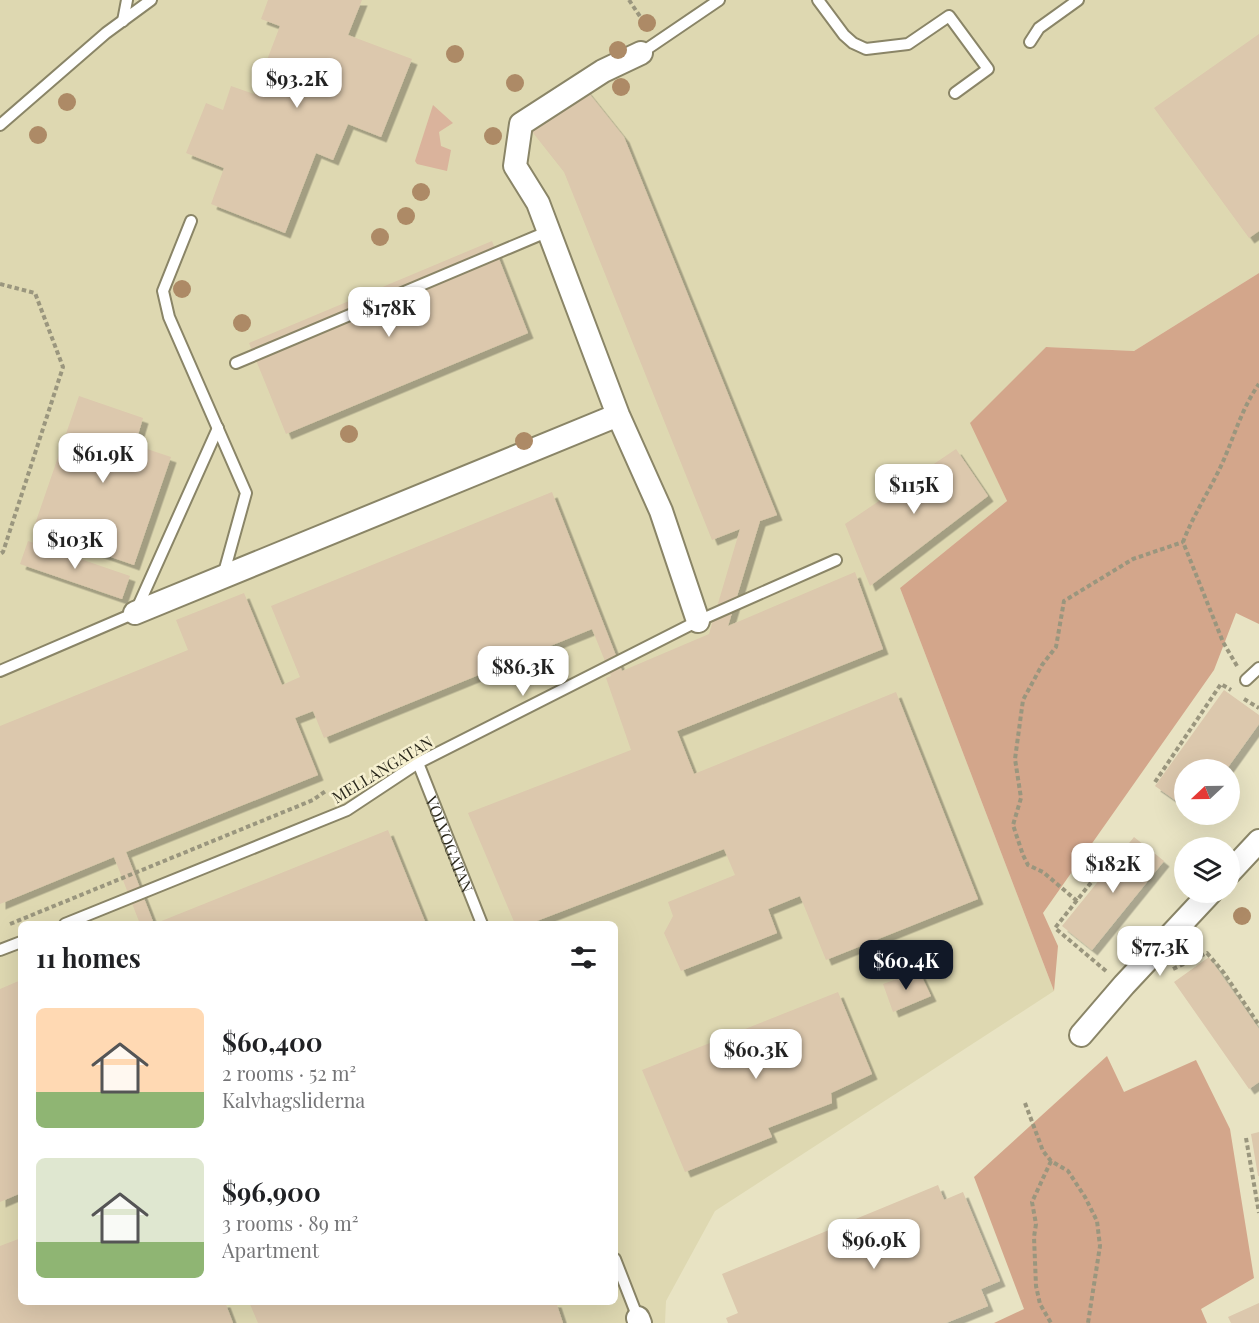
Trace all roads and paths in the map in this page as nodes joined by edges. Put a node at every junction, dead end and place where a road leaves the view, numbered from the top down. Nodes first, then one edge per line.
1 (127, 0) edge
2 (151, 0) edge
3 (629, 0) edge
4 (719, 0) edge
5 (818, 0) edge
6 (1078, 0) edge
7 (123, 21) junction
8 (1030, 42) dead end
9 (649, 47) junction
10 (955, 93) dead end
11 (0, 124) edge
12 (191, 221) dead end
13 (549, 231) junction
14 (0, 284) edge
15 (236, 363) dead end
16 (1259, 384) edge
17 (618, 415) junction
18 (218, 428) junction
19 (1183, 542) junction
20 (0, 554) edge
21 (836, 560) dead end
22 (223, 577) junction
23 (135, 613) junction
24 (698, 621) junction
25 (1259, 668) edge
26 (0, 671) edge
27 (1246, 680) joint
28 (1259, 708) edge
29 (418, 763) junction
30 (1155, 782) dead end
31 (327, 790) dead end
32 (1259, 841) edge
33 (1120, 846) dead end
34 (1240, 861) edge
35 (1077, 901) junction
36 (1201, 903) edge
37 (72, 921) edge
38 (481, 921) edge
39 (0, 928) edge
40 (18, 943) edge
41 (0, 950) edge
42 (1169, 970) dead end
43 (1112, 976) dead end
44 (1259, 1025) edge
45 (1081, 1035) dead end
46 (1025, 1103) dead end
47 (1246, 1138) dead end
48 (1050, 1161) junction
49 (1259, 1213) edge
50 (618, 1267) edge
51 (639, 1320) edge
52 (1051, 1323) edge
53 (1088, 1323) edge

1 - 7 lane
2 - 7 lane
3 - 9 path
4 - 9 lane
5 - 10 lane
6 - 8 lane
7 - 11 lane
9 - 13 street
12 - 18 lane
13 - 15 lane
13 - 17 street
14 - 20 path
16 - 19 path
17 - 22 street
17 - 24 street
18 - 22 lane
18 - 23 lane
19 - 27 path
19 - 35 path
21 - 24 lane, MELLANGATAN
22 - 23 street
23 - 26 lane
24 - 29 lane, MELLANGATAN
25 - 27 lane
28 - 30 path
29 - 37 lane, MELLANGATAN
29 - 38 lane, VOLVOGATAN
31 - 39 path
32 - 34 street
33 - 35 path
35 - 43 path
36 - 45 street
40 - 41 lane
42 - 44 path
46 - 48 path
47 - 49 path
48 - 52 path
48 - 53 path
50 - 51 lane

